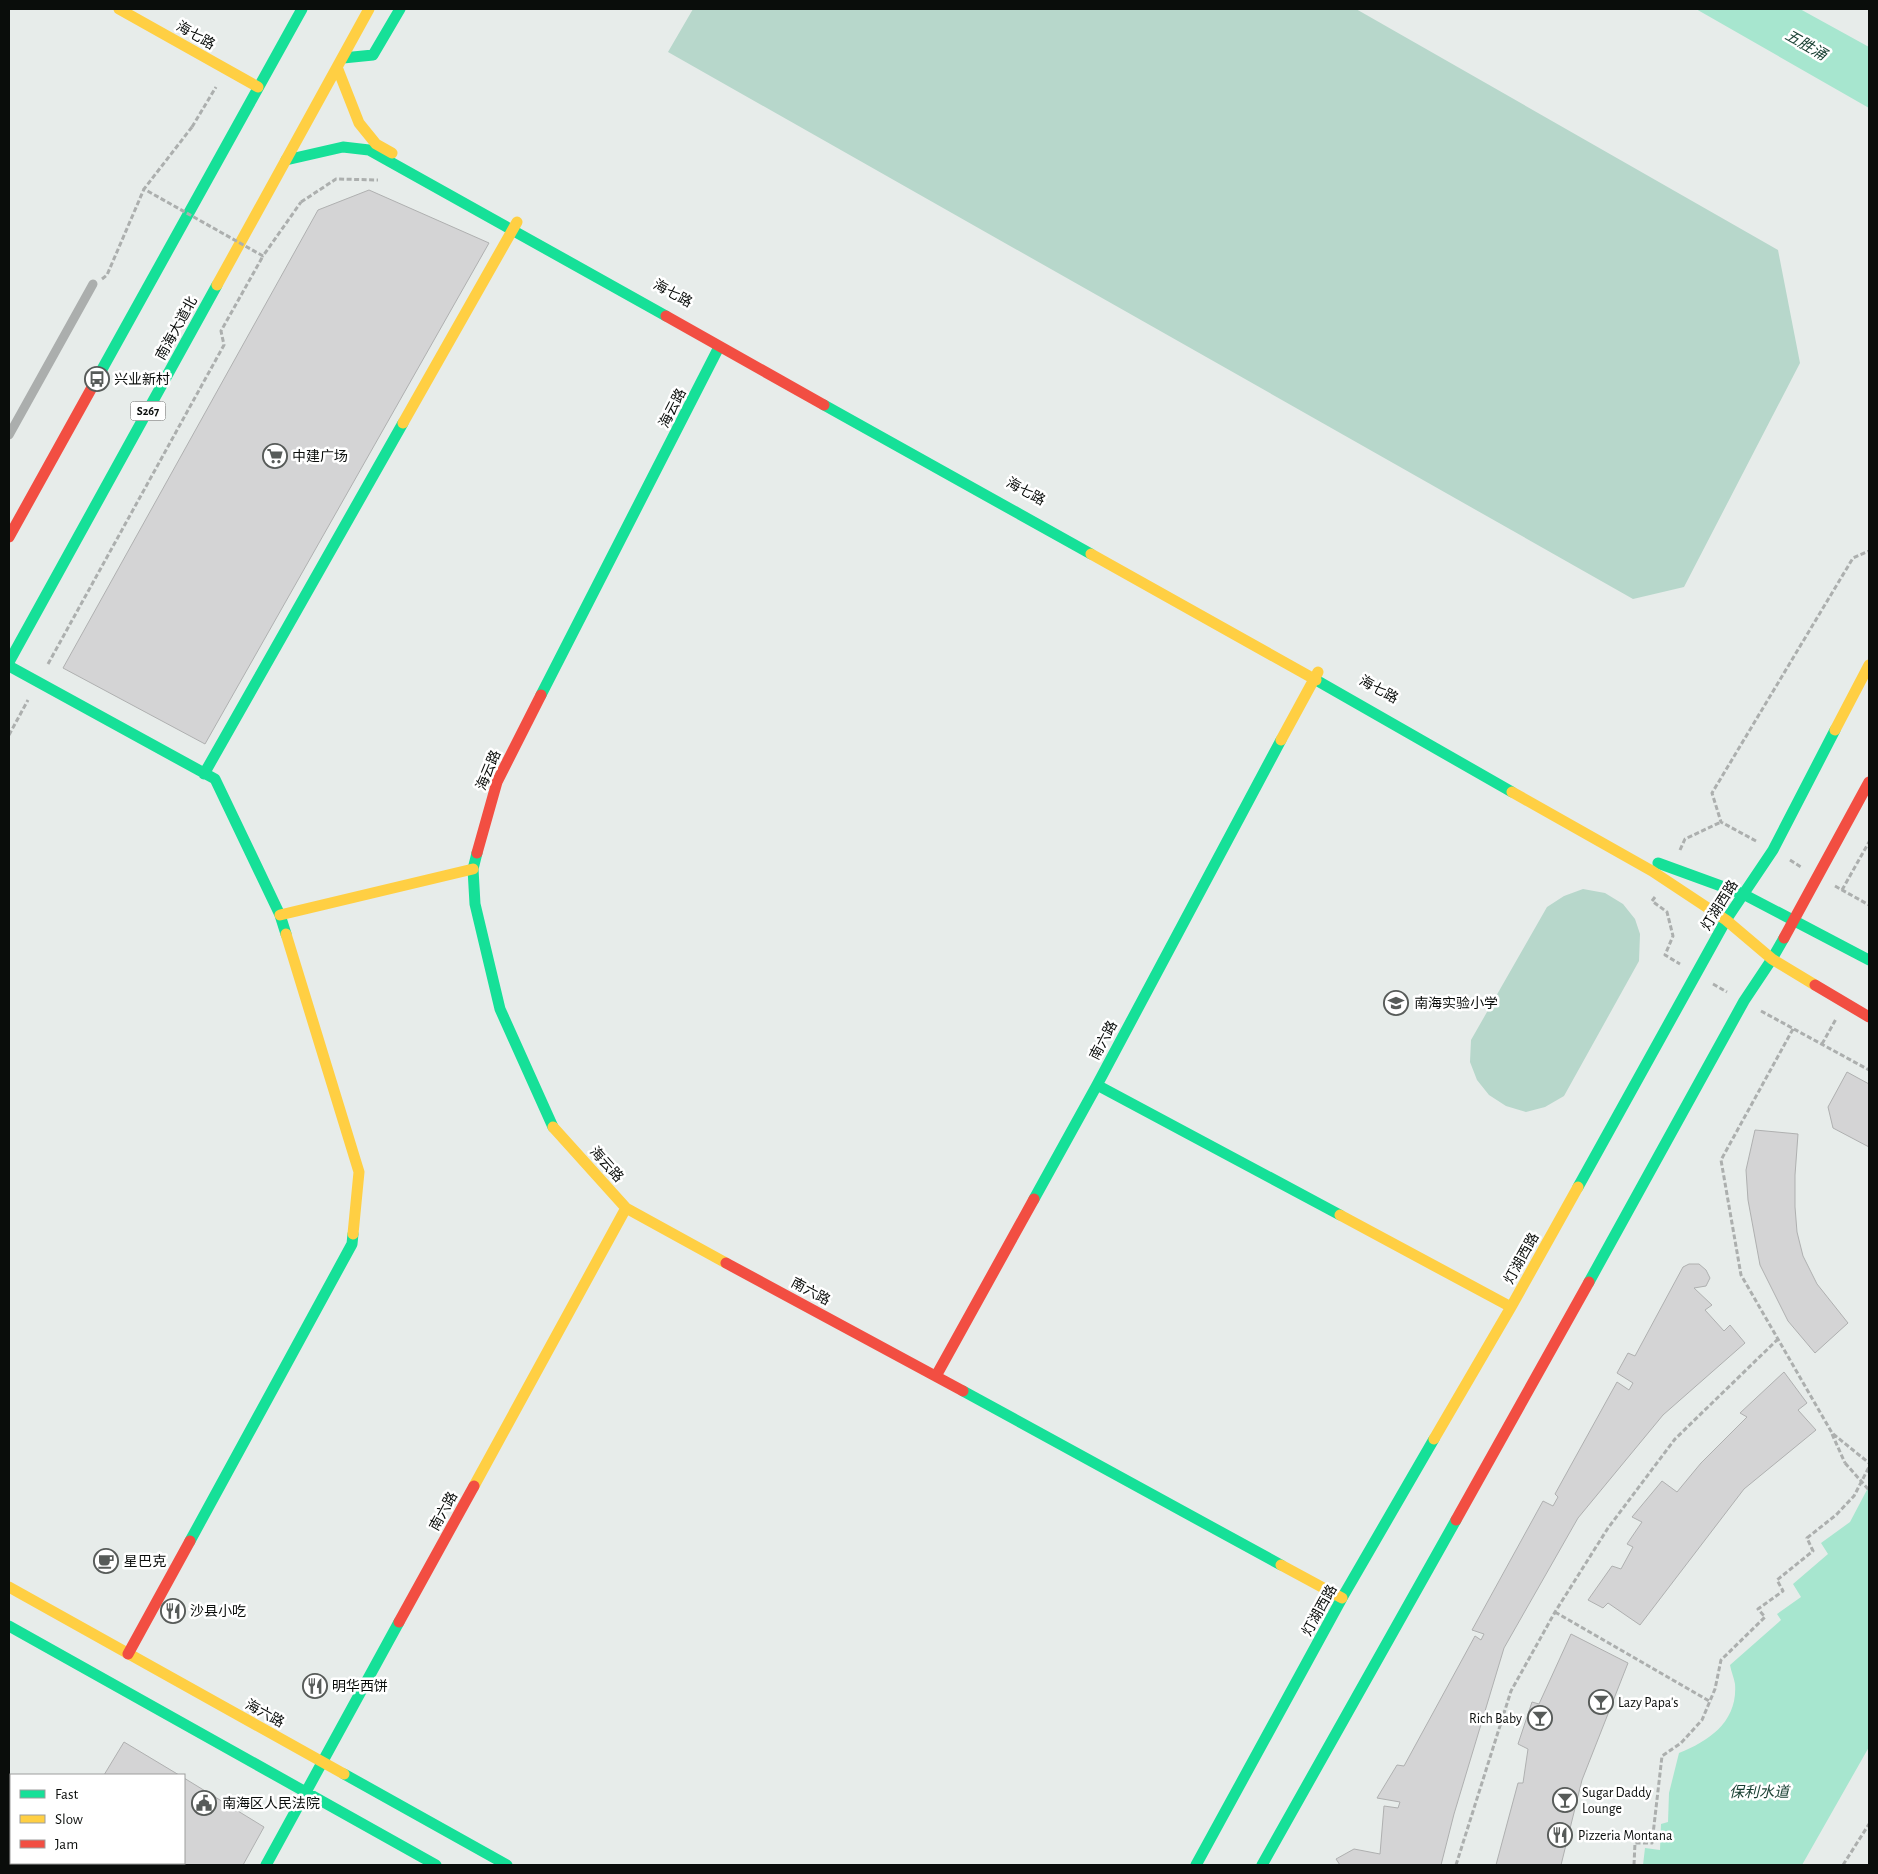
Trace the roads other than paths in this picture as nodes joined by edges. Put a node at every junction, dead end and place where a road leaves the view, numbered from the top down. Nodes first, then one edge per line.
1 (119, 9) edge
2 (302, 9) edge
3 (368, 9) edge
4 (400, 9) edge
5 (340, 63) junction
6 (258, 87) junction
7 (286, 160) junction
8 (514, 226) junction
9 (93, 284) dead end
10 (719, 348) junction
11 (9, 435) edge
12 (9, 537) edge
13 (9, 662) edge
14 (1869, 665) edge
15 (9, 666) edge
16 (1316, 676) junction
17 (204, 774) junction
18 (1869, 782) edge
19 (473, 869) junction
20 (1744, 894) junction
21 (280, 915) junction
22 (1726, 920) junction
23 (1793, 920) junction
24 (1772, 959) junction
25 (1869, 960) edge
26 (1869, 1017) edge
27 (1097, 1085) junction
28 (626, 1208) junction
29 (1511, 1307) junction
30 (936, 1376) junction
31 (9, 1587) edge
32 (1342, 1598) junction
33 (9, 1626) edge
34 (128, 1654) junction
35 (323, 1763) junction
36 (306, 1792) junction
37 (266, 1865) edge
38 (436, 1865) edge
39 (507, 1865) edge
40 (1196, 1865) edge
41 (1262, 1865) edge

1 - 6 main road, 海七路
2 - 6 main road
3 - 5 main road, 南海大道北 / S267
4 - 5 main road
5 - 7 main road, 南海大道北 / S267
5 - 8 main road, 海七路
6 - 12 main road
7 - 8 main road, 海七路
7 - 13 main road, 南海大道北 / S267
8 - 10 main road, 海七路
8 - 16 main road, 海七路
8 - 17 main road
9 - 11 lane
10 - 16 main road, 海七路
10 - 19 main road, 海云路
14 - 20 main road, 灯湖西路
15 - 17 main road
16 - 20 main road, 海七路
16 - 22 main road, 海七路
16 - 27 main road, 南六路
17 - 21 main road
18 - 23 main road
19 - 21 main road
19 - 28 main road, 海云路
20 - 22 main road, 灯湖西路
20 - 23 main road, 海七路
21 - 34 main road
22 - 24 main road, 海七路
22 - 29 main road, 灯湖西路
23 - 24 main road
23 - 25 main road, 海七路
24 - 26 main road, 海七路
24 - 41 main road
27 - 29 main road
27 - 30 main road, 南六路
28 - 30 main road, 南六路
28 - 35 main road, 南六路
29 - 32 main road, 灯湖西路
30 - 32 main road
31 - 34 main road, 海六路
32 - 40 main road, 灯湖西路
33 - 36 main road
34 - 35 main road, 海六路
35 - 36 main road, 南六路
35 - 39 main road, 海六路
36 - 37 main road, 南六路
36 - 38 main road

